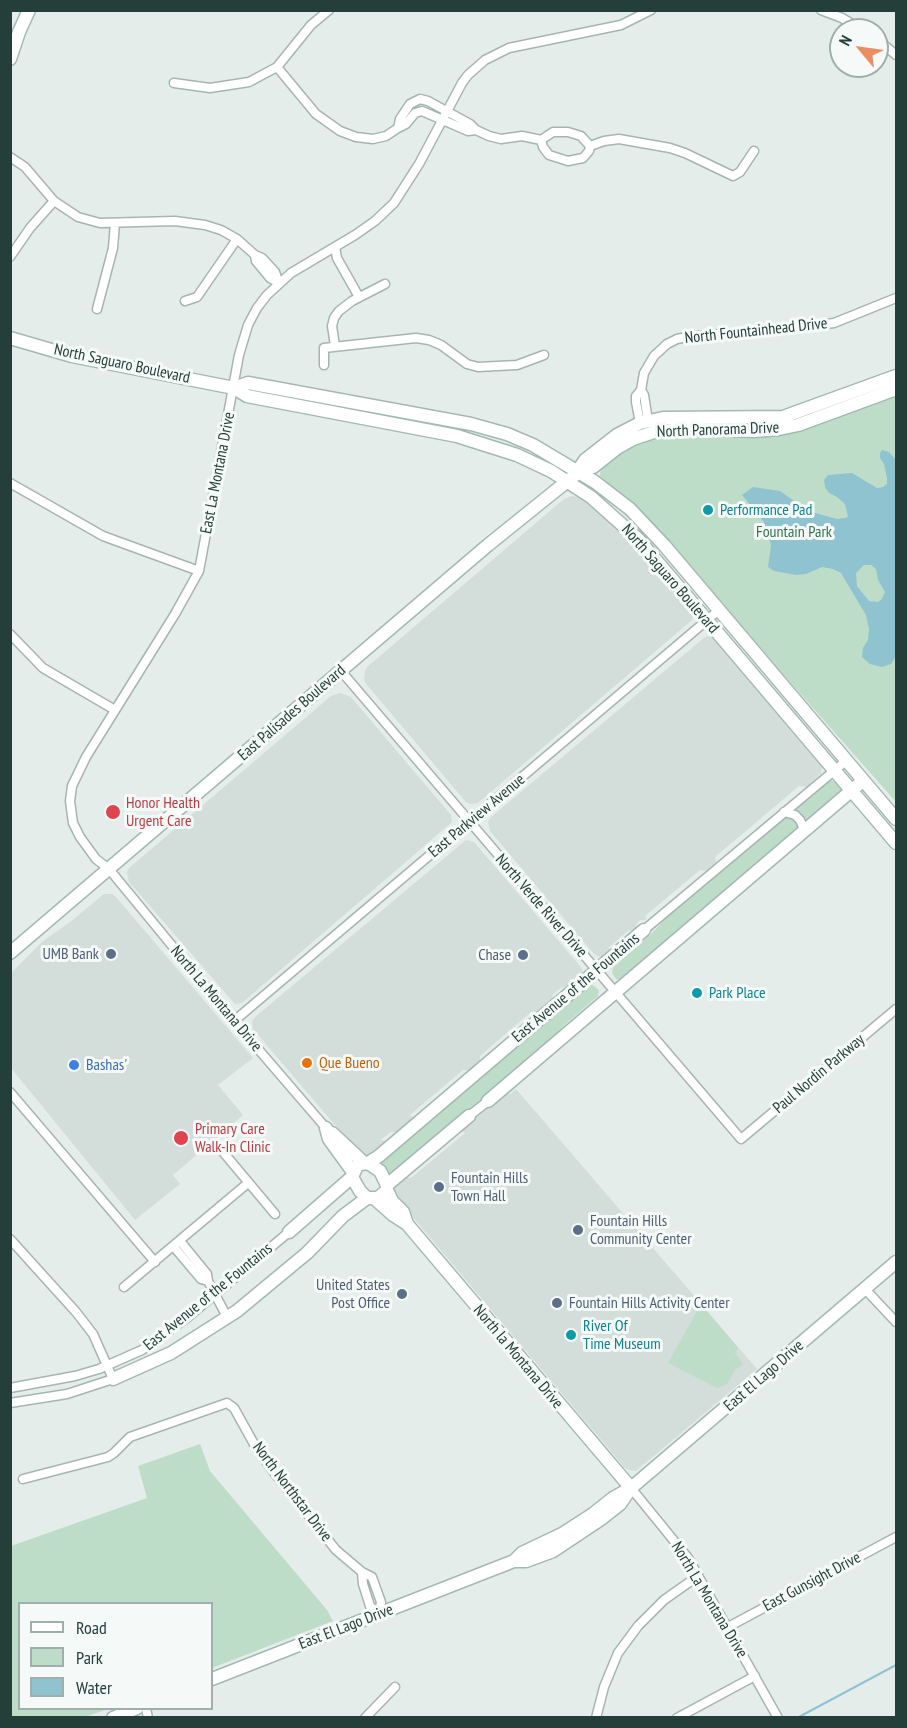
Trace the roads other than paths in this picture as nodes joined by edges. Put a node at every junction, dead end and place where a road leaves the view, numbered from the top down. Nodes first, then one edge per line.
1 (28, 10) edge
2 (329, 10) edge
3 (651, 10) edge
4 (821, 10) edge
5 (842, 18) edge
6 (10, 59) edge
7 (277, 67) junction
8 (174, 83) dead end
9 (414, 101) junction
10 (418, 111) junction
11 (445, 115) junction
12 (398, 128) junction
13 (541, 140) junction
14 (590, 146) junction
15 (754, 152) dead end
16 (10, 157) edge
17 (54, 201) junction
18 (115, 223) junction
19 (237, 239) junction
20 (335, 247) junction
21 (10, 257) edge
22 (279, 283) junction
23 (385, 284) dead end
24 (362, 296) junction
25 (897, 298) edge
26 (185, 301) dead end
27 (97, 309) dead end
28 (10, 338) edge
29 (335, 346) junction
30 (544, 355) dead end
31 (324, 365) dead end
32 (897, 376) edge
33 (234, 388) junction
34 (897, 389) edge
35 (644, 422) junction
36 (574, 476) junction
37 (10, 483) edge
38 (199, 571) junction
39 (719, 610) junction
40 (707, 621) junction
41 (10, 634) edge
42 (341, 671) junction
43 (115, 710) junction
44 (847, 760) junction
45 (835, 771) junction
46 (864, 780) junction
47 (852, 790) junction
48 (784, 812) junction
49 (897, 819) edge
50 (469, 822) junction
51 (800, 836) junction
52 (897, 843) edge
53 (109, 869) junction
54 (644, 930) joint
55 (10, 953) edge
56 (596, 970) junction
57 (615, 992) junction
58 (897, 1009) edge
59 (234, 1021) junction
60 (10, 1092) edge
61 (488, 1101) joint
62 (469, 1116) joint
63 (326, 1128) junction
64 (741, 1139) joint
65 (218, 1146) dead end
66 (366, 1163) junction
67 (352, 1175) junction
68 (248, 1183) junction
69 (387, 1187) junction
70 (371, 1198) junction
71 (275, 1214) dead end
72 (407, 1224) junction
73 (289, 1232) joint
74 (10, 1239) edge
75 (177, 1244) junction
76 (155, 1262) junction
77 (897, 1262) edge
78 (124, 1287) dead end
79 (865, 1289) junction
80 (216, 1293) junction
81 (227, 1317) junction
82 (897, 1322) edge
83 (108, 1365) junction
84 (113, 1379) junction
85 (10, 1388) edge
86 (10, 1403) edge
87 (23, 1479) dead end
88 (631, 1488) junction
89 (897, 1537) edge
90 (698, 1576) junction
91 (379, 1614) junction
92 (728, 1627) junction
93 (755, 1676) junction
94 (213, 1679) edge
95 (395, 1687) dead end
96 (131, 1710) edge
97 (113, 1718) edge
98 (365, 1718) edge
99 (596, 1718) edge
100 (677, 1718) edge
101 (778, 1718) edge

1 - 6 street
2 - 7 street
3 - 11 street, East La Montana Drive
4 - 5 street
7 - 8 street
7 - 12 street
9 - 10 street
9 - 11 street
9 - 12 street
10 - 11 street
10 - 12 street
11 - 13 street
11 - 20 street, East La Montana Drive
13 - 14 street
13 - 14 street
14 - 15 street
16 - 17 street
17 - 18 street
17 - 21 street
18 - 19 street
18 - 27 street
19 - 22 street
19 - 26 street
20 - 22 street, East La Montana Drive
20 - 24 street
22 - 33 street, East La Montana Drive
23 - 24 street
24 - 29 street
25 - 35 street, North Fountainhead Drive
28 - 33 street, North Saguaro Boulevard
29 - 30 street
29 - 31 street
32 - 35 street, North Panorama Drive
33 - 36 street, North Saguaro Boulevard
33 - 38 street, East La Montana Drive
34 - 36 street, North Panorama Drive
35 - 36 street, North Panorama Drive
36 - 39 street, North Saguaro Boulevard
36 - 40 street, North Saguaro Boulevard
36 - 42 street, East Palisades Boulevard
37 - 38 street
38 - 43 street, East La Montana Drive
39 - 40 street, East Parkview Avenue
39 - 44 street, North Saguaro Boulevard
40 - 45 street, North Saguaro Boulevard
40 - 50 street, East Parkview Avenue
41 - 43 street
42 - 50 street, North Verde River Drive
42 - 53 street, East Palisades Boulevard
43 - 53 street, East La Montana Drive
44 - 45 street, East Avenue of the Fountains
44 - 46 street, North Saguaro Boulevard
45 - 47 street, North Saguaro Boulevard
45 - 48 street, East Avenue of the Fountains
46 - 47 street, East Avenue of the Fountains
46 - 49 street, North Saguaro Boulevard
47 - 51 street, East Avenue of the Fountains
47 - 52 street, North Saguaro Boulevard
48 - 51 street
48 - 54 street, East Avenue of the Fountains
50 - 56 street, North Verde River Drive
50 - 59 street, East Parkview Avenue
51 - 57 street, East Avenue of the Fountains
53 - 55 street, East Palisades Boulevard
53 - 59 street, North La Montana Drive
54 - 56 street, East Avenue of the Fountains
56 - 57 street, North Verde River Drive
56 - 66 street, East Avenue of the Fountains
57 - 61 street, East Avenue of the Fountains
57 - 64 street, North Verde River Drive
58 - 64 street, Paul Nordin Parkway
59 - 63 street, North La Montana Drive
60 - 76 street
61 - 62 street, East Avenue of the Fountains
62 - 69 street, East Avenue of the Fountains
63 - 66 street, North La Montana Drive
63 - 67 street, North La Montana Drive
65 - 68 street
66 - 67 street
66 - 69 street
67 - 70 street
67 - 73 street, East Avenue of the Fountains
68 - 71 street
68 - 75 street
69 - 70 street
69 - 72 street
70 - 72 street
70 - 81 street, East Avenue of the Fountains
72 - 88 street, North la Montana Drive
73 - 80 street, East Avenue of the Fountains
74 - 83 street
75 - 76 street
75 - 80 street
76 - 78 street
77 - 79 street, East El Lago Drive
79 - 82 street
79 - 88 street, East El Lago Drive
80 - 81 street
80 - 83 street, East Avenue of the Fountains
81 - 84 street, East Avenue of the Fountains
83 - 84 street
83 - 85 street, East Avenue of the Fountains
84 - 86 street, East Avenue of the Fountains
87 - 91 street, North Northstar Drive
88 - 90 street, North La Montana Drive
88 - 91 street, East El Lago Drive
89 - 92 street, East Gunsight Drive
90 - 92 street, North La Montana Drive
90 - 99 street
91 - 94 street, East El Lago Drive
92 - 93 street, North La Montana Drive
93 - 100 street
93 - 101 street, North La Montana Drive
95 - 98 street
96 - 97 street

